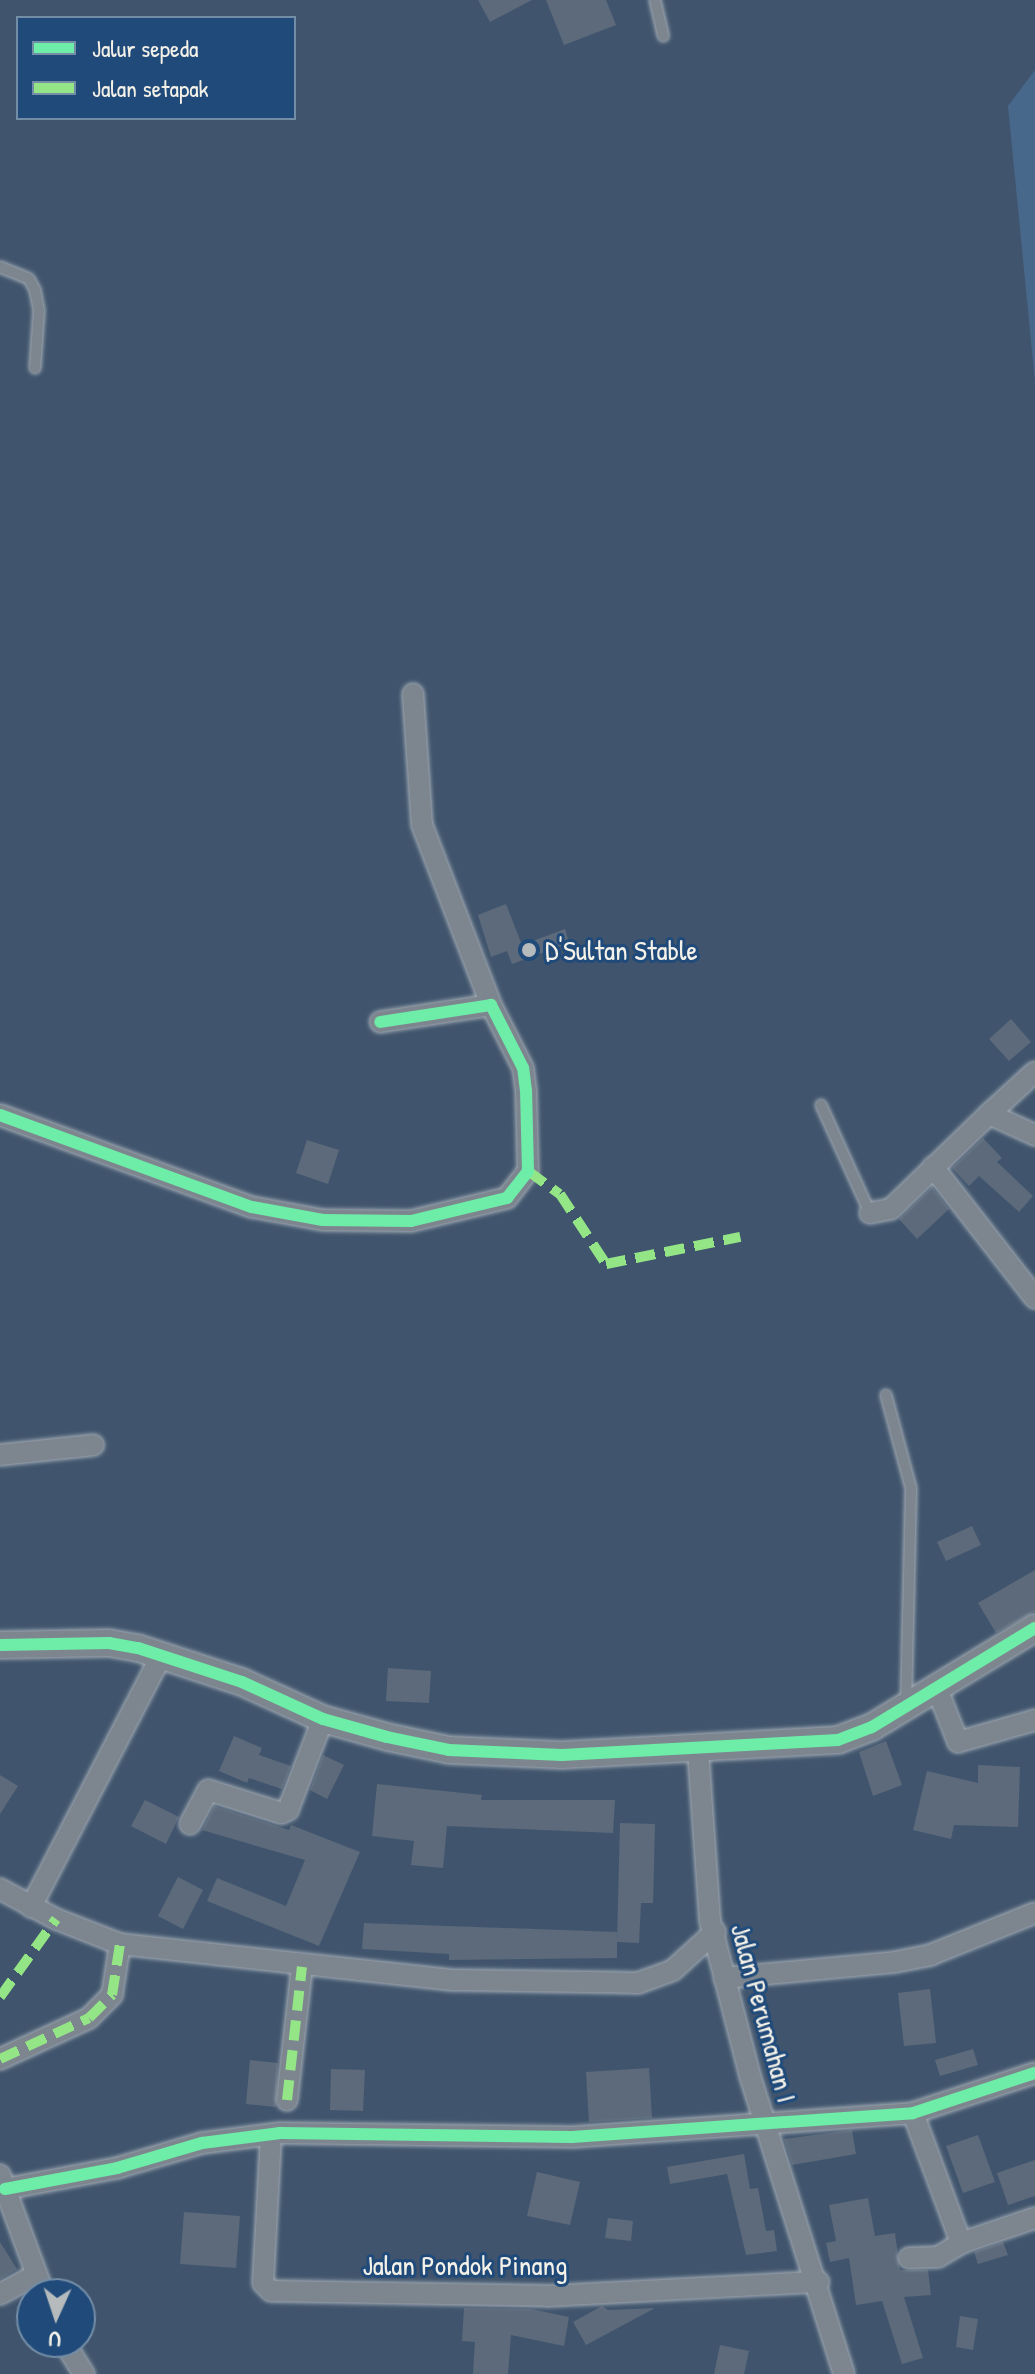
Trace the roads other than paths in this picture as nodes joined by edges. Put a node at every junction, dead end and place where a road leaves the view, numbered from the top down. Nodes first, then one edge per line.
1 (655, 0) edge
2 (663, 36) dead end
3 (0, 267) edge
4 (35, 368) dead end
5 (413, 694) dead end
6 (491, 1005) junction
7 (380, 1022) dead end
8 (1035, 1072) edge
9 (821, 1105) dead end
10 (989, 1114) junction
11 (0, 1115) edge
12 (1035, 1135) edge
13 (933, 1167) junction
14 (870, 1213) joint
15 (1035, 1298) edge
16 (886, 1395) dead end
17 (93, 1445) dead end
18 (0, 1455) edge
19 (1035, 1628) edge
20 (0, 1645) edge
21 (162, 1654) junction
22 (936, 1686) junction
23 (906, 1704) junction
24 (323, 1719) junction
25 (1035, 1720) edge
26 (698, 1750) junction
27 (190, 1824) dead end
28 (0, 1889) edge
29 (31, 1907) junction
30 (1035, 1913) edge
31 (715, 1932) junction
32 (120, 1944) junction
33 (302, 1967) junction
34 (724, 1978) junction
35 (0, 2059) edge
36 (1035, 2073) edge
37 (287, 2100) dead end
38 (913, 2113) junction
39 (763, 2120) junction
40 (271, 2135) junction
41 (2, 2182) edge
42 (1035, 2218) edge
43 (961, 2243) junction
44 (909, 2258) dead end
45 (37, 2278) edge
46 (819, 2282) junction
47 (844, 2374) edge

1 - 2 lane
3 - 4 lane
5 - 6 street
6 - 7 street
6 - 11 street
8 - 10 street
9 - 14 lane
10 - 12 street
10 - 13 street
13 - 14 street
13 - 15 street
16 - 23 lane
17 - 18 street
19 - 22 street
20 - 21 street
21 - 24 street
21 - 29 street
22 - 23 street
22 - 25 street
23 - 26 street
24 - 26 street
24 - 27 street
26 - 31 street, Jalan Perumahan I
28 - 29 street
29 - 32 street
30 - 34 street
31 - 33 street
31 - 34 street, Jalan Perumahan I
32 - 33 street
32 - 35 street
33 - 37 street
34 - 39 street, Jalan Perumahan I
36 - 38 street
38 - 39 street
38 - 43 street
39 - 40 street
39 - 46 street, Jalan Perumahan I
40 - 41 street
40 - 46 street, Jalan Pondok Pinang
41 - 45 street
42 - 43 street
43 - 44 street
46 - 47 street, Jalan Perumahan I

